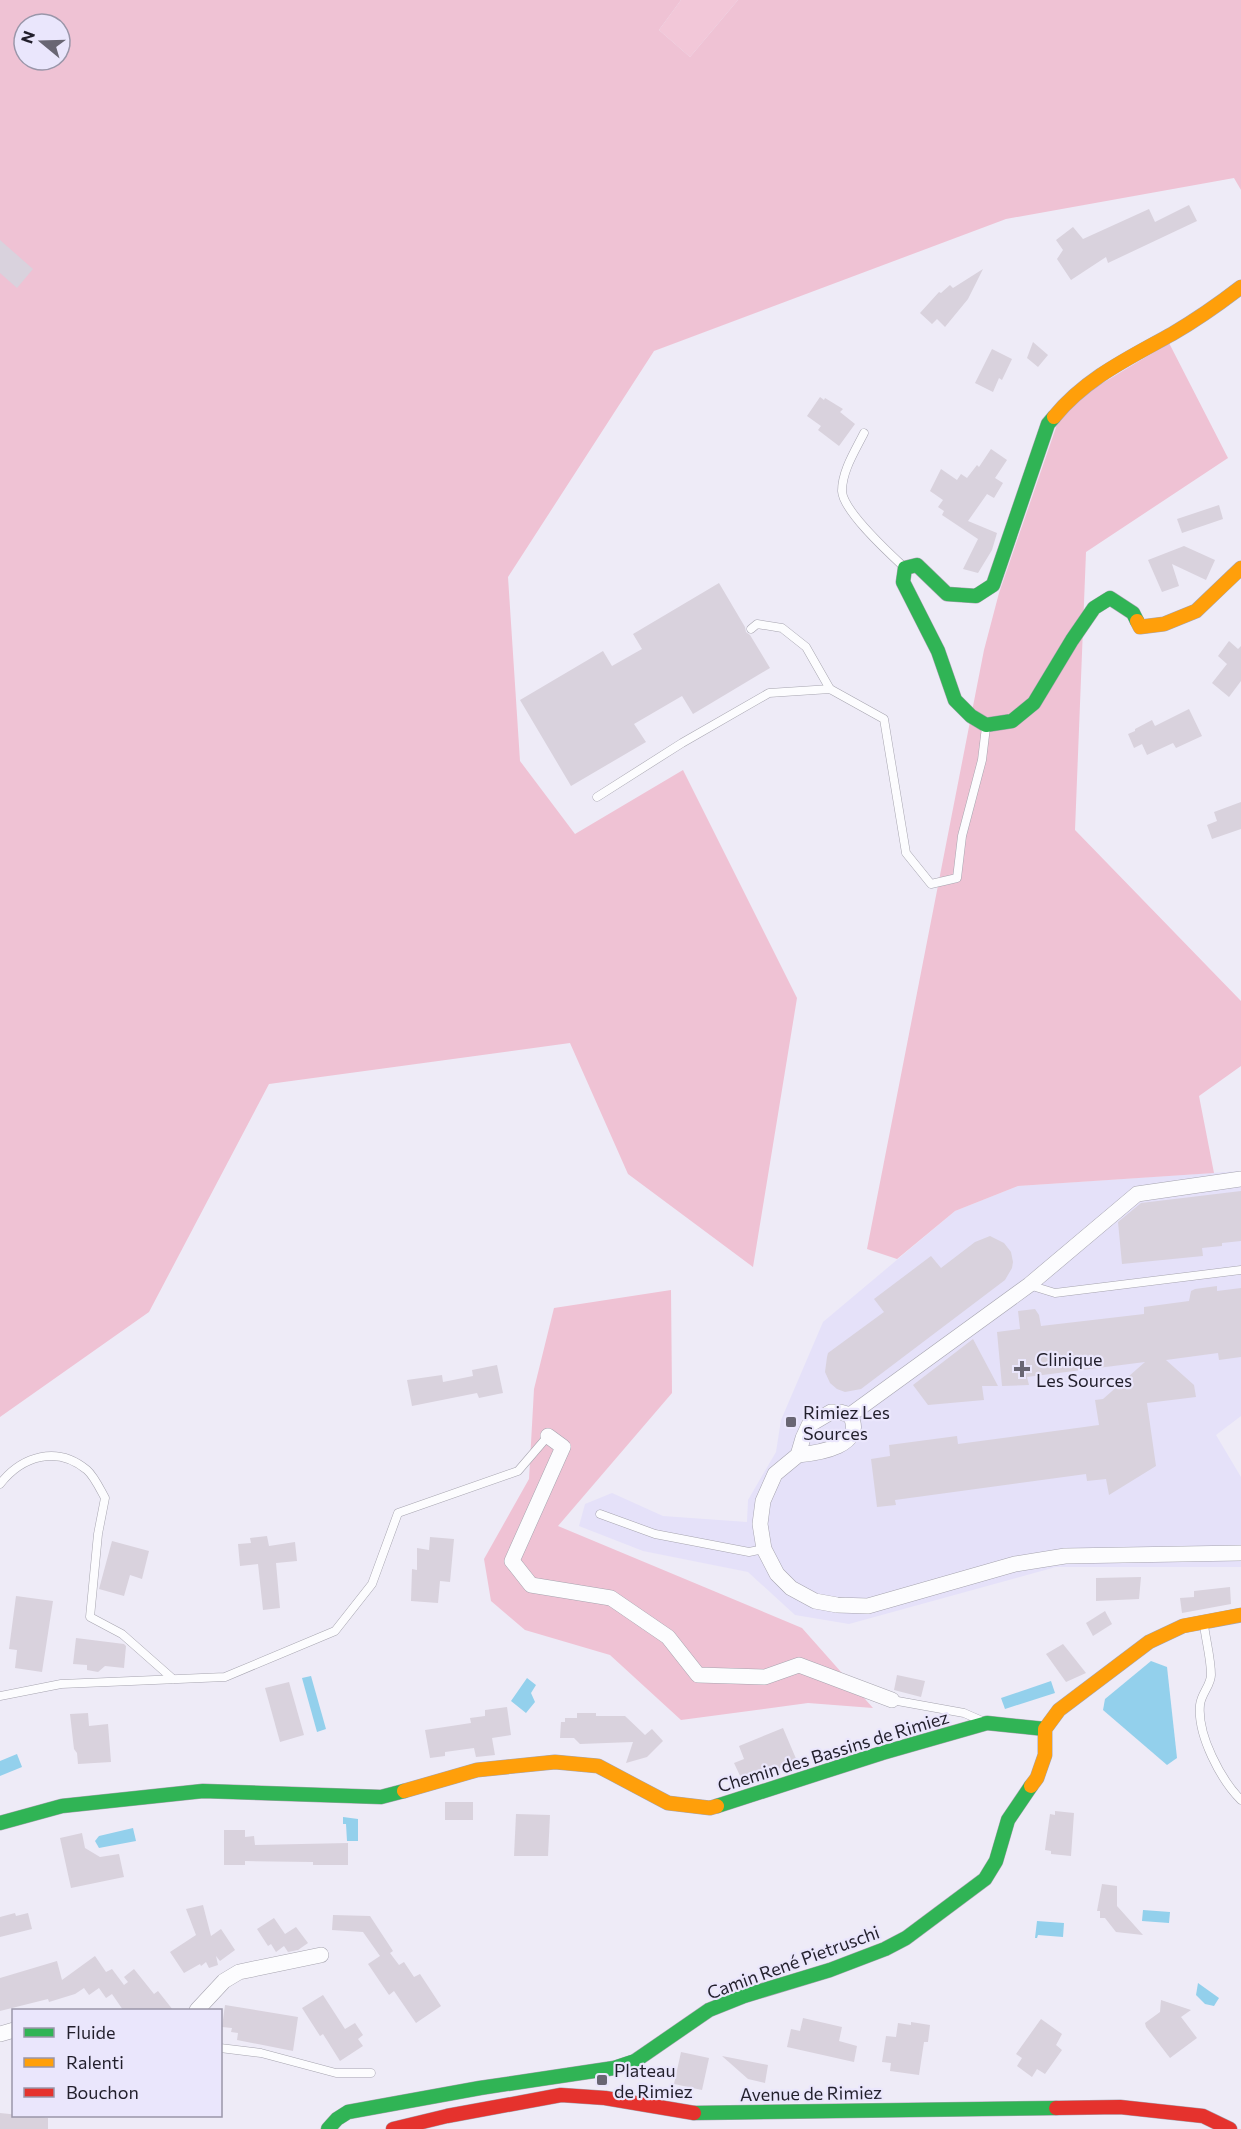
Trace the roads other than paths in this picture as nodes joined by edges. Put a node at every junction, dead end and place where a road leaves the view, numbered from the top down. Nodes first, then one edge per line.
1 (1241, 287) edge
2 (864, 433) dead end
3 (905, 568) junction
4 (1241, 568) edge
5 (751, 629) dead end
6 (830, 689) junction
7 (986, 725) junction
8 (597, 797) dead end
9 (1241, 1179) edge
10 (1241, 1270) edge
11 (1029, 1285) junction
12 (850, 1415) junction
13 (548, 1436) joint
14 (798, 1455) junction
15 (0, 1484) edge
16 (600, 1514) dead end
17 (764, 1549) junction
18 (1239, 1554) edge
19 (1241, 1615) edge
20 (1203, 1623) junction
21 (173, 1679) junction
22 (0, 1696) edge
23 (892, 1700) joint
24 (987, 1723) junction
25 (1045, 1729) junction
26 (1241, 1800) edge
27 (0, 1823) edge
28 (321, 1955) dead end
29 (198, 2009) edge
30 (222, 2048) edge
31 (371, 2073) dead end
32 (448, 2123) edge
33 (328, 2129) edge
34 (393, 2129) edge
35 (1230, 2129) edge

1 - 3 street
2 - 3 lane
3 - 7 street
4 - 7 street
5 - 6 lane
6 - 7 lane
6 - 8 lane
9 - 11 street
10 - 11 lane
11 - 12 street
12 - 14 street
12 - 14 street
13 - 21 lane
13 - 23 street
14 - 17 street
15 - 21 lane
16 - 17 lane
17 - 18 street
19 - 20 street
20 - 25 street
20 - 26 lane
21 - 22 lane
23 - 24 lane
24 - 25 street, Chemin des Bassins de Rimiez
24 - 27 street, Chemin des Bassins de Rimiez
25 - 33 street, Camin René Pietruschi
28 - 29 street
30 - 31 lane
32 - 34 street, Avenue de Rimiez
32 - 35 street, Avenue de Rimiez

